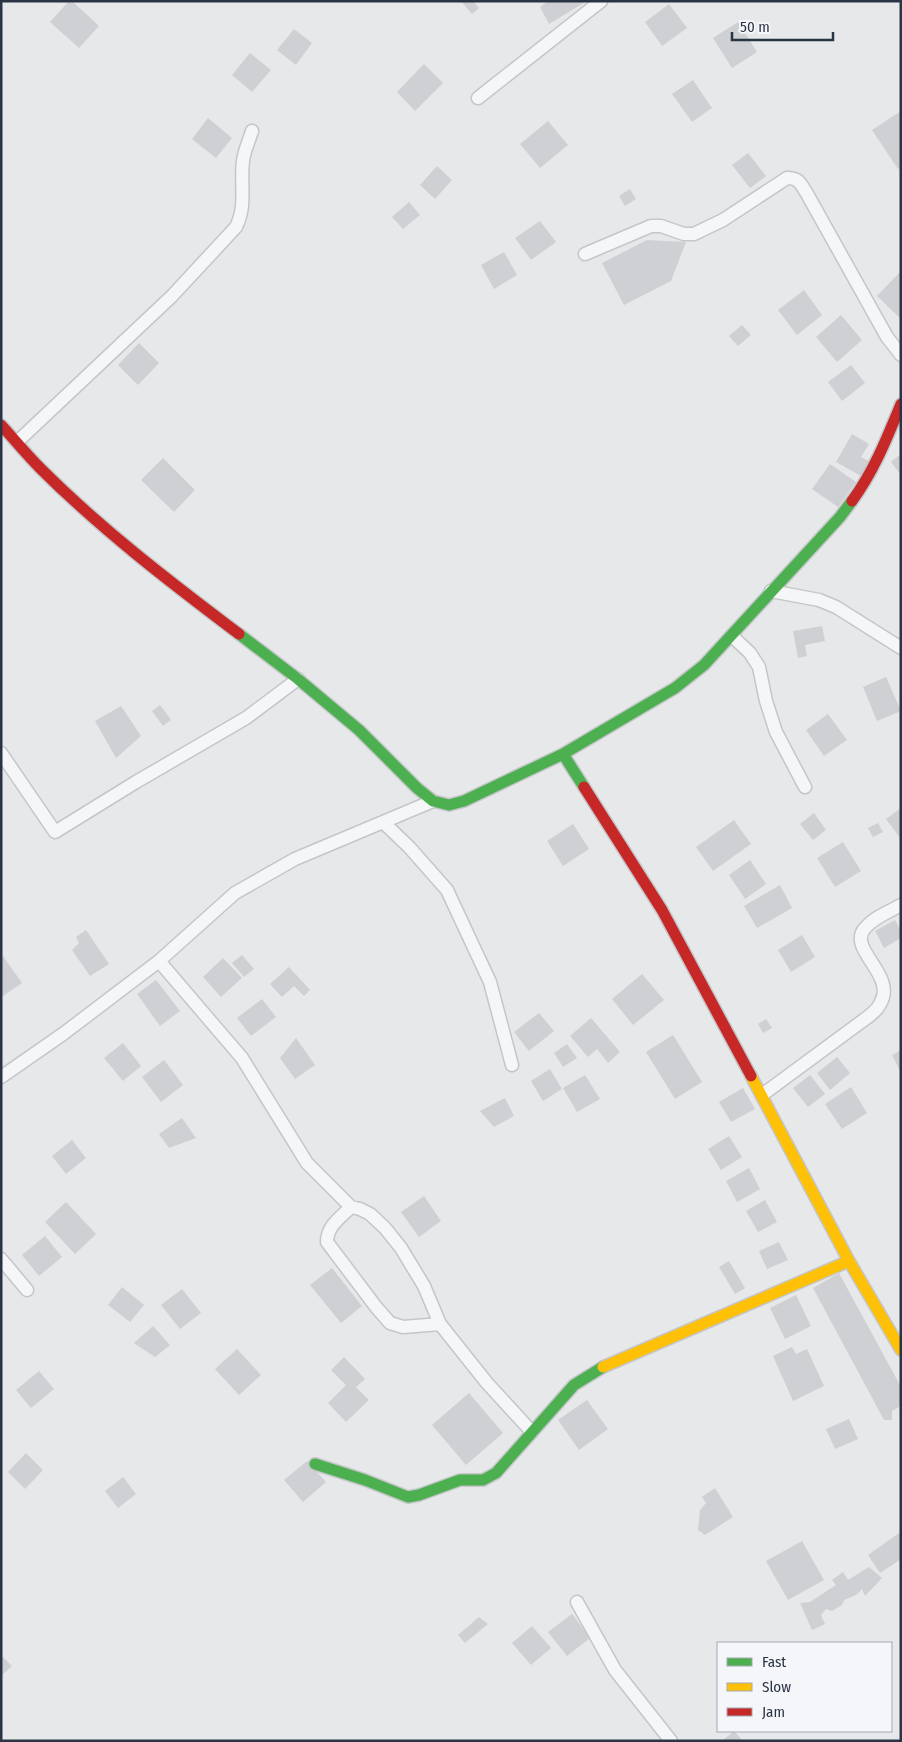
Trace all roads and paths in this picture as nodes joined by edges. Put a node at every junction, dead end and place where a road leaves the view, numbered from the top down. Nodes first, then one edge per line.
1 (601, 1) edge
2 (478, 98) dead end
3 (252, 131) dead end
4 (585, 254) dead end
5 (901, 355) edge
6 (901, 404) edge
7 (1, 425) edge
8 (17, 442) junction
9 (771, 591) junction
10 (732, 636) junction
11 (901, 648) edge
12 (298, 679) junction
13 (1, 753) edge
14 (563, 754) junction
15 (805, 787) dead end
16 (433, 801) junction
17 (383, 822) junction
18 (901, 905) edge
19 (158, 961) junction
20 (512, 1065) dead end
21 (1, 1077) edge
22 (762, 1096) junction
23 (352, 1207) junction
24 (1, 1259) edge
25 (849, 1261) junction
26 (27, 1290) dead end
27 (440, 1324) junction
28 (901, 1350) edge
29 (532, 1432) junction
30 (315, 1464) dead end
31 (577, 1602) dead end
32 (670, 1741) edge

1 - 2 street
3 - 8 street
4 - 5 street
6 - 9 street
7 - 8 street
8 - 12 street
9 - 10 street
9 - 11 street
10 - 14 street
10 - 15 street
12 - 13 street
12 - 16 street
14 - 16 street
14 - 22 street
16 - 17 street
17 - 19 street
17 - 20 street
18 - 22 street
19 - 21 street
19 - 23 street
22 - 25 street
23 - 27 street
23 - 27 street
24 - 26 street
25 - 28 street
25 - 29 street
27 - 29 street
29 - 30 street
31 - 32 street

